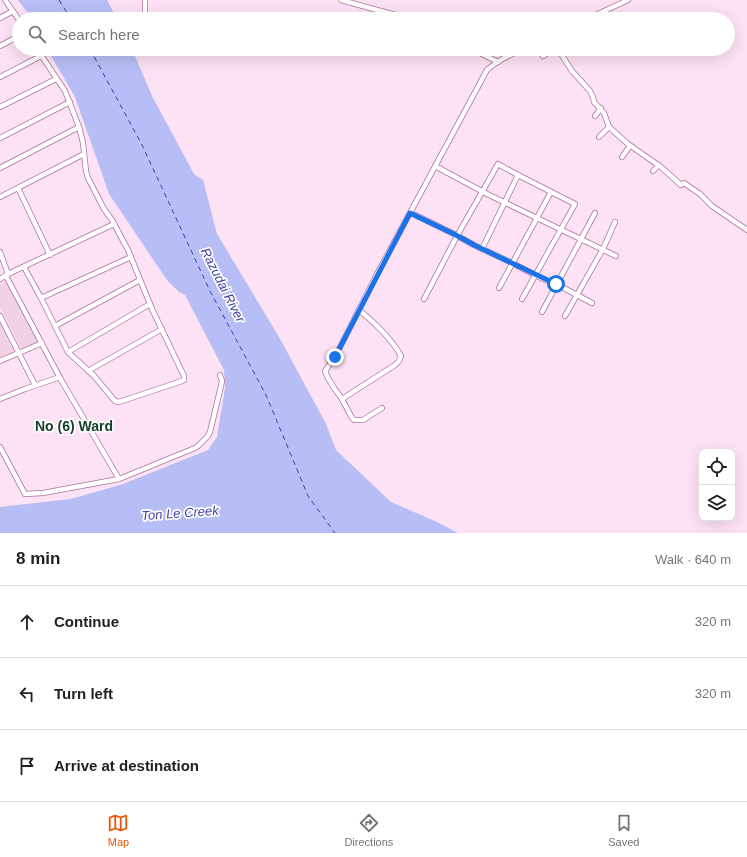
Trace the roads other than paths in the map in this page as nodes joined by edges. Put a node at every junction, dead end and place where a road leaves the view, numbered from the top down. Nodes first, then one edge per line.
1 (6, 0) edge
2 (145, 0) edge
3 (341, 0) edge
4 (628, 0) edge
5 (14, 11) joint
6 (145, 12) edge
7 (385, 12) edge
8 (602, 12) edge
9 (0, 18) edge
10 (12, 40) edge
11 (0, 46) edge
12 (41, 56) joint
13 (486, 56) edge
14 (510, 56) edge
15 (562, 56) edge
16 (498, 62) junction
17 (0, 77) edge
18 (56, 79) junction
19 (70, 102) junction
20 (0, 107) edge
21 (601, 108) junction
22 (595, 116) dead end
23 (79, 127) junction
24 (609, 127) junction
25 (600, 137) dead end
26 (0, 138) edge
27 (630, 146) junction
28 (84, 154) junction
29 (622, 157) dead end
30 (659, 165) junction
31 (435, 166) junction
32 (0, 168) edge
33 (653, 171) dead end
34 (518, 175) junction
35 (18, 188) junction
36 (482, 192) junction
37 (551, 192) junction
38 (0, 197) edge
39 (504, 202) junction
40 (410, 213) junction
41 (595, 213) dead end
42 (537, 218) junction
43 (615, 222) dead end
44 (114, 224) junction
45 (561, 229) junction
46 (747, 230) edge
47 (457, 236) junction
48 (581, 239) junction
49 (482, 249) junction
50 (603, 249) junction
51 (0, 252) edge
52 (50, 255) junction
53 (616, 256) dead end
54 (131, 257) junction
55 (512, 263) junction
56 (24, 267) junction
57 (535, 274) junction
58 (7, 275) junction
59 (0, 279) edge
60 (140, 280) junction
61 (556, 284) junction
62 (499, 288) dead end
63 (577, 295) junction
64 (41, 298) junction
65 (424, 299) dead end
66 (522, 299) dead end
67 (592, 303) dead end
68 (150, 304) junction
69 (359, 310) junction
70 (542, 312) dead end
71 (0, 316) edge
72 (565, 316) dead end
73 (55, 326) junction
74 (162, 329) junction
75 (42, 343) junction
76 (68, 352) junction
77 (19, 354) junction
78 (0, 361) edge
79 (88, 371) junction
80 (220, 374) dead end
81 (60, 378) junction
82 (35, 385) junction
83 (0, 398) edge
84 (342, 399) junction
85 (382, 408) dead end
86 (0, 447) edge
87 (119, 479) junction

1 - 5 street
2 - 6 street
3 - 7 street
4 - 8 street
5 - 9 street
10 - 11 street
12 - 17 street
12 - 18 street
13 - 16 street
14 - 16 street
15 - 21 street
16 - 31 street
18 - 19 street
18 - 20 street
19 - 23 street
19 - 26 street
21 - 22 street
21 - 24 street
23 - 28 street
23 - 32 street
24 - 25 street
24 - 27 street
27 - 29 street
27 - 30 street
28 - 35 street
28 - 44 street
30 - 33 street
30 - 46 street
31 - 36 street
31 - 40 street
34 - 36 street
34 - 37 street
34 - 39 street
35 - 38 street
35 - 52 street
36 - 39 street
36 - 47 street
37 - 42 street
37 - 45 street
39 - 42 street
39 - 49 street
40 - 47 street
40 - 69 street
41 - 48 street
42 - 45 street
42 - 55 street
43 - 50 street
44 - 52 street
44 - 54 street
45 - 48 street
45 - 57 street
47 - 49 street
47 - 65 street
48 - 50 street
48 - 61 street
49 - 55 street
50 - 53 street
50 - 63 street
51 - 58 street
52 - 56 street
54 - 60 street
54 - 64 street
55 - 57 street
55 - 62 street
56 - 58 street
56 - 64 street
57 - 61 street
57 - 66 street
58 - 59 street
58 - 75 street
60 - 68 street
60 - 73 street
61 - 63 street
61 - 70 street
63 - 67 street
63 - 72 street
64 - 73 street
68 - 74 street
68 - 76 street
69 - 84 street
69 - 84 street
71 - 77 street
73 - 76 street
74 - 79 street
74 - 79 street
75 - 77 street
75 - 81 street
76 - 79 street
77 - 78 street
77 - 82 street
80 - 87 street
81 - 82 street
81 - 87 street
82 - 83 street
84 - 85 street
86 - 87 street

